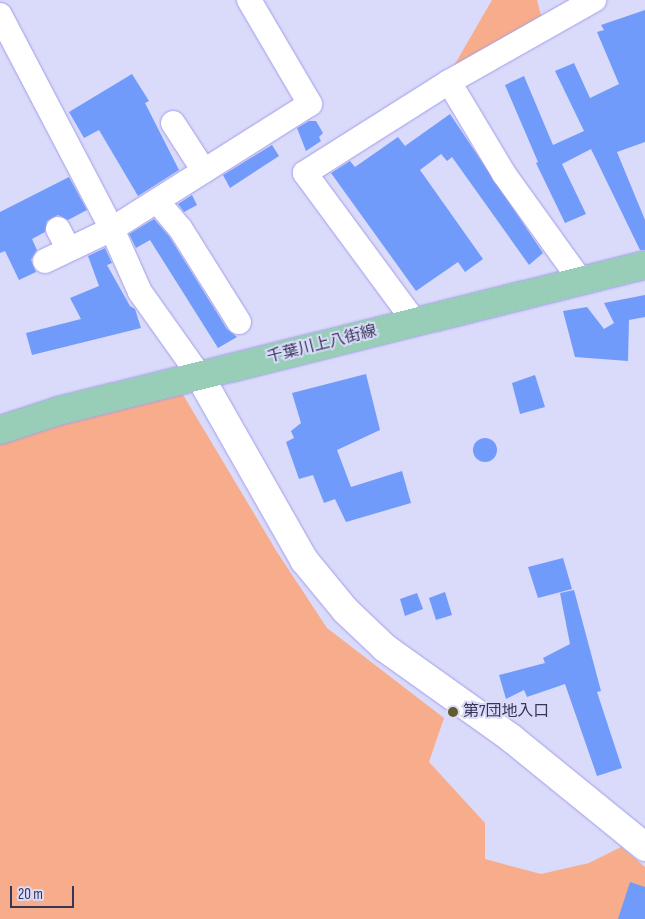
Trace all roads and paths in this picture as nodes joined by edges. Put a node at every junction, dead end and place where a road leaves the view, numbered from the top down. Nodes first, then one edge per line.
1 (249, 0) edge
2 (594, 0) edge
3 (0, 15) edge
4 (449, 82) junction
5 (173, 123) dead end
6 (204, 171) junction
7 (157, 201) junction
8 (112, 229) junction
9 (45, 261) dead end
10 (645, 264) edge
11 (581, 281) junction
12 (414, 321) junction
13 (239, 322) dead end
14 (199, 375) junction
15 (0, 430) edge
16 (645, 847) edge

1 - 6 street
2 - 4 street
3 - 8 street
4 - 11 street
4 - 12 street
5 - 6 street
6 - 7 street
7 - 8 street
7 - 13 street
8 - 9 street
8 - 14 street
10 - 11 main road, 千葉川上八街線
11 - 12 main road, 千葉川上八街線
12 - 14 main road, 千葉川上八街線
14 - 15 main road, 千葉川上八街線
14 - 16 street

